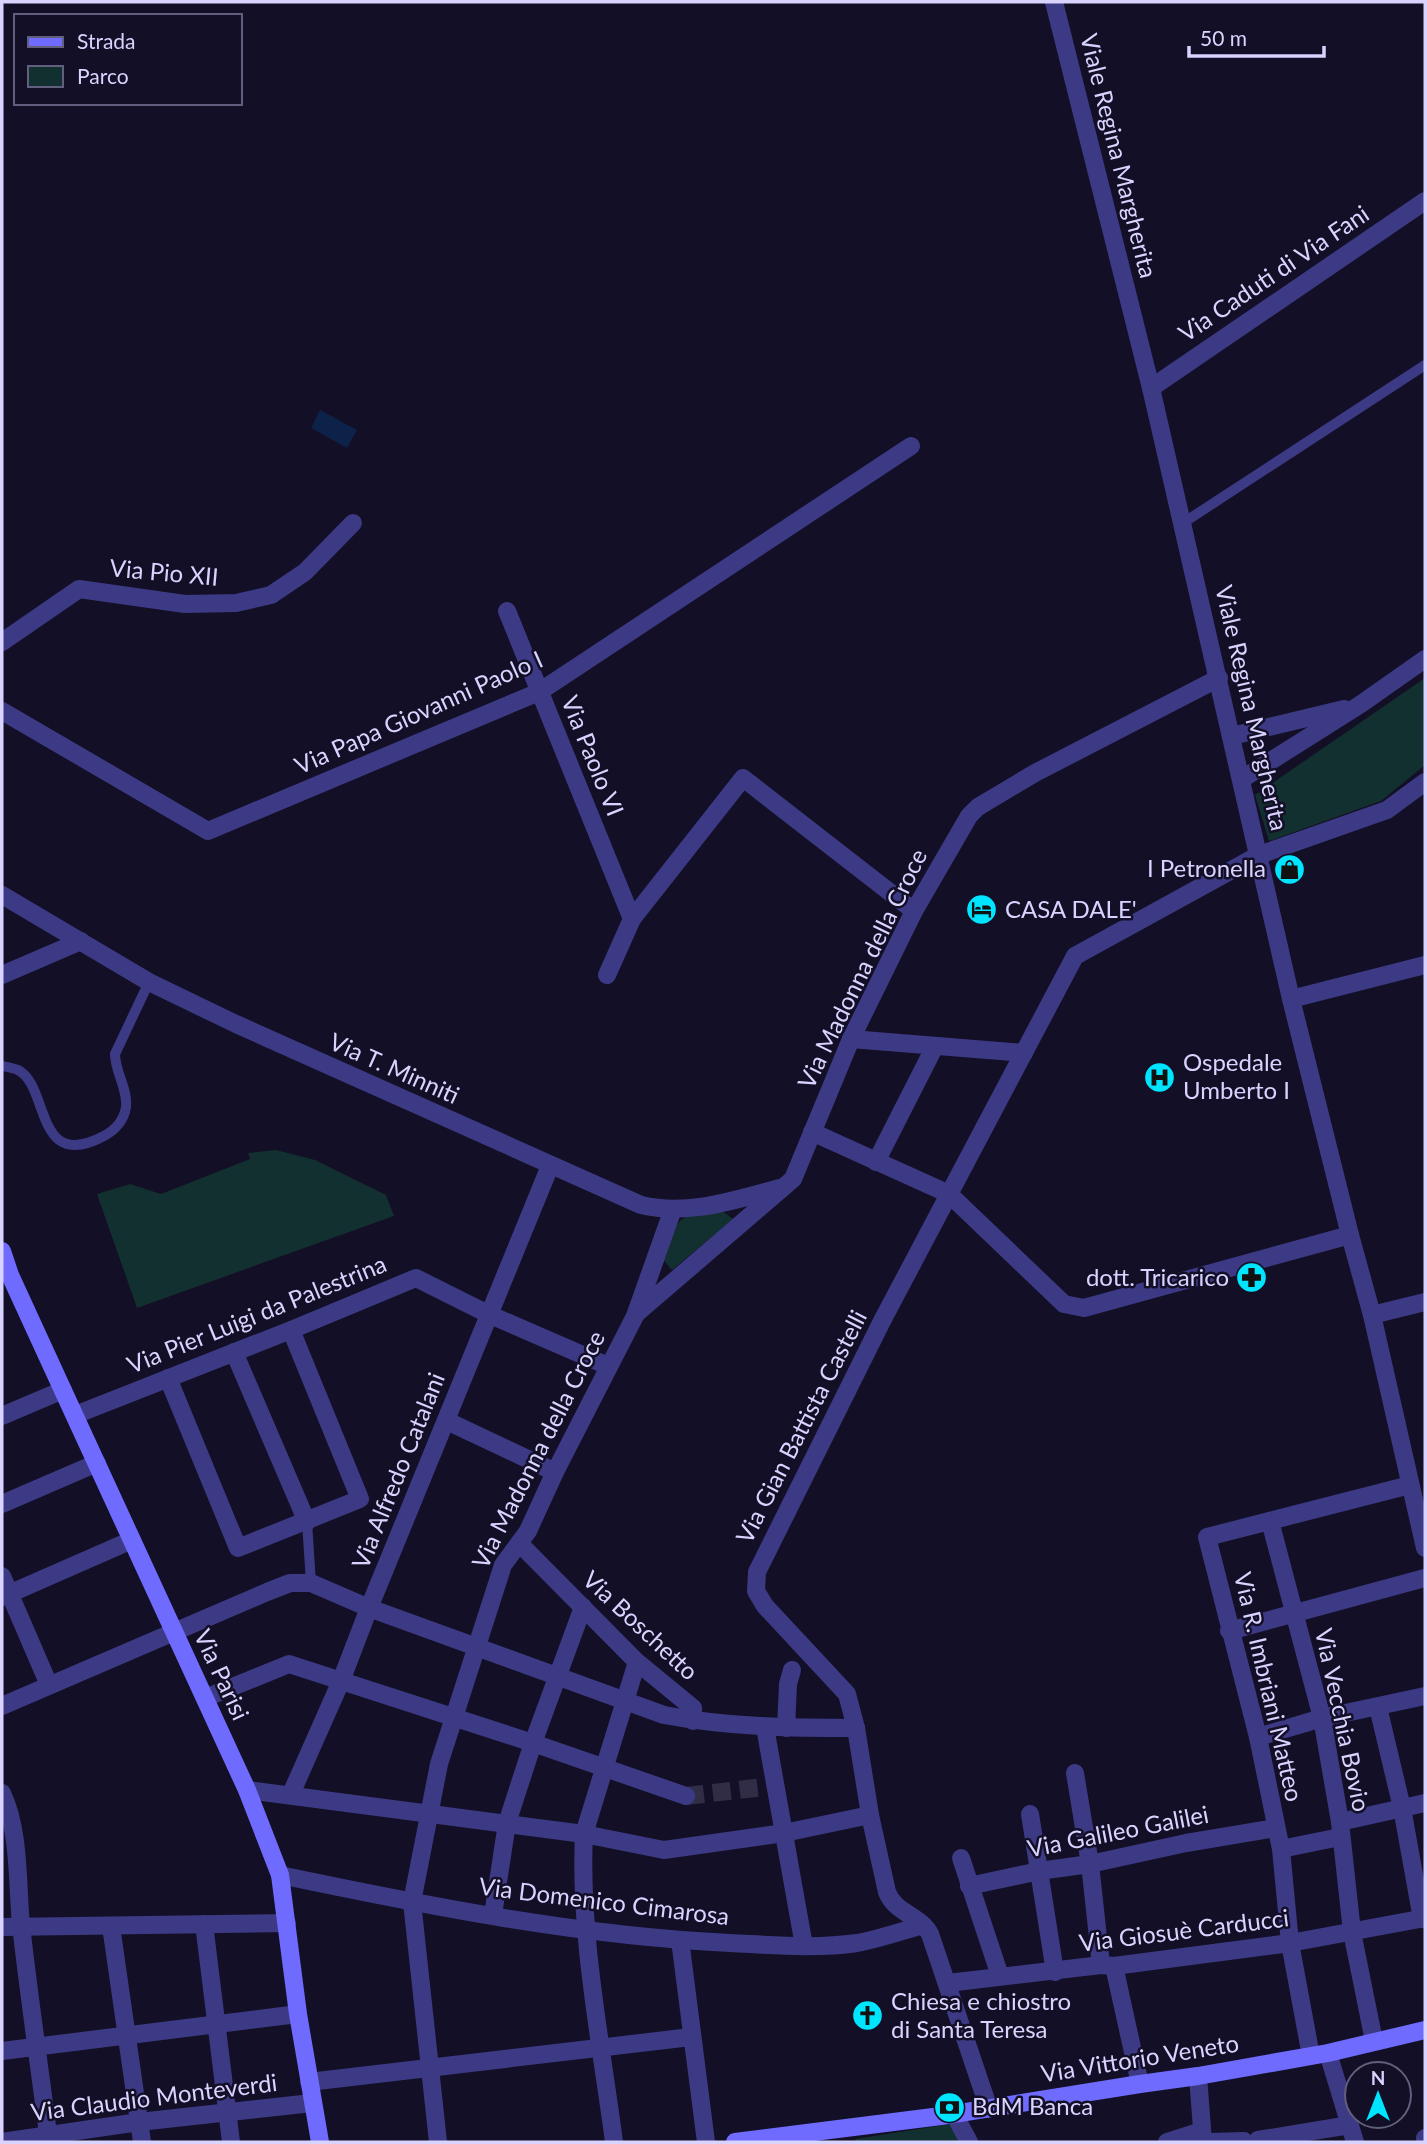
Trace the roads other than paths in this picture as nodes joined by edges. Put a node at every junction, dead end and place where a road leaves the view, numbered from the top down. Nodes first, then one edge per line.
1 (1055, 2) edge
2 (1425, 201) edge
3 (1425, 365) edge
4 (1151, 388) junction
5 (911, 446) dead end
6 (353, 523) dead end
7 (1183, 523) junction
8 (507, 611) dead end
9 (2, 642) edge
10 (1425, 659) edge
11 (1219, 678) junction
12 (539, 692) junction
13 (1361, 704) junction
14 (2, 711) edge
15 (1232, 736) junction
16 (1242, 779) junction
17 (1425, 782) edge
18 (1259, 855) junction
19 (2, 895) edge
20 (914, 911) junction
21 (632, 919) junction
22 (81, 941) junction
23 (1425, 965) edge
24 (2, 975) edge
25 (607, 975) dead end
26 (149, 982) junction
27 (1291, 999) junction
28 (851, 1039) junction
29 (935, 1046) junction
30 (1024, 1053) junction
31 (2, 1066) edge
32 (812, 1132) junction
33 (876, 1162) junction
34 (550, 1166) junction
35 (787, 1186) junction
36 (949, 1194) junction
37 (673, 1209) junction
38 (1350, 1234) junction
39 (2, 1251) edge
40 (6, 1279) edge
41 (1425, 1302) edge
42 (488, 1314) junction
43 (635, 1315) junction
44 (1372, 1315) junction
45 (291, 1330) junction
46 (234, 1352) junction
47 (608, 1366) junction
48 (168, 1378) junction
49 (63, 1390) junction
50 (75, 1415) junction
51 (2, 1416) edge
52 (447, 1421) junction
53 (96, 1463) junction
54 (555, 1472) junction
55 (1410, 1485) junction
56 (2, 1504) edge
57 (1270, 1521) junction
58 (307, 1522) junction
59 (1424, 1538) edge
60 (131, 1540) junction
61 (520, 1544) junction
62 (2, 1576) edge
63 (1425, 1578) edge
64 (311, 1583) junction
65 (5, 1595) edge
66 (583, 1607) junction
67 (369, 1608) junction
68 (1294, 1613) junction
69 (1229, 1631) junction
70 (174, 1632) junction
71 (478, 1646) junction
72 (637, 1662) junction
73 (792, 1670) dead end
74 (556, 1676) junction
75 (341, 1681) junction
76 (49, 1685) junction
77 (1425, 1696) edge
78 (205, 1698) junction
79 (624, 1702) junction
80 (2, 1706) edge
81 (1378, 1707) junction
82 (454, 1718) junction
83 (1322, 1718) junction
84 (693, 1721) junction
85 (765, 1727) junction
86 (786, 1728) junction
87 (856, 1728) junction
88 (1258, 1737) junction
89 (533, 1743) junction
90 (604, 1768) junction
91 (1075, 1773) dead end
92 (247, 1790) junction
93 (291, 1794) junction
94 (685, 1796) tunnel mouth
95 (4, 1802) edge
96 (1425, 1804) edge
97 (1402, 1808) junction
98 (429, 1813) junction
99 (1030, 1814) dead end
100 (870, 1815) junction
101 (507, 1823) junction
102 (1276, 1828) junction
103 (1340, 1830) junction
104 (584, 1833) junction
105 (784, 1833) junction
106 (1281, 1849) junction
107 (961, 1858) dead end
108 (1090, 1864) junction
109 (1038, 1871) junction
110 (280, 1875) junction
111 (970, 1886) junction
112 (412, 1902) junction
113 (493, 1915) junction
114 (1424, 1918) edge
115 (287, 1923) junction
116 (204, 1924) junction
117 (923, 1925) junction
118 (111, 1926) junction
119 (2, 1927) edge
120 (22, 1927) junction
121 (587, 1930) junction
122 (1352, 1932) junction
123 (680, 1940) junction
124 (1290, 1942) junction
125 (804, 1946) junction
126 (1107, 1966) junction
127 (1055, 1972) junction
128 (1000, 1976) junction
129 (948, 1983) junction
130 (298, 2014) junction
131 (216, 2025) junction
132 (1425, 2030) edge
133 (127, 2036) junction
134 (691, 2036) junction
135 (1374, 2041) junction
136 (38, 2046) junction
137 (601, 2047) junction
138 (2, 2051) edge
139 (1320, 2054) junction
140 (429, 2067) junction
141 (1198, 2076) junction
142 (309, 2082) junction
143 (1140, 2084) junction
144 (312, 2103) junction
145 (989, 2109) junction
146 (228, 2113) junction
147 (954, 2114) junction
148 (139, 2122) junction
149 (1352, 2134) edge
150 (845, 2135) edge
151 (49, 2139) edge
152 (777, 2139) edge
153 (1202, 2139) edge
154 (1263, 2140) edge
155 (2, 2142) edge
156 (142, 2142) edge
157 (231, 2142) edge
158 (320, 2142) edge
159 (438, 2142) edge
160 (614, 2142) edge
161 (706, 2142) edge
162 (735, 2142) edge
163 (969, 2142) edge
164 (1167, 2142) edge

1 - 4 street, Viale Regina Margherita
2 - 4 street, Via Caduti di Via Fani
3 - 7 lane
4 - 7 street, Viale Regina Margherita
5 - 12 street, Via Papa Giovanni Paolo I
6 - 9 street, Via Pio XII
7 - 11 street, Viale Regina Margherita
8 - 12 street, Via Paolo VI
10 - 13 street
11 - 15 street, Viale Regina Margherita
11 - 20 street, Via Madonna della Croce
12 - 14 street, Via Papa Giovanni Paolo I
12 - 21 street, Via Paolo VI
13 - 15 street
13 - 16 street
15 - 16 street, Viale Regina Margherita
16 - 18 street, Viale Regina Margherita
17 - 18 street, Via Gian Battista Castelli
18 - 27 street, Viale Regina Margherita
18 - 30 street, Via Gian Battista Castelli
19 - 22 street, Via T. Minniti
20 - 21 street
20 - 28 street, Via Madonna della Croce
21 - 25 street
22 - 24 street
22 - 26 street, Via T. Minniti
23 - 27 street
26 - 31 lane
26 - 34 street, Via T. Minniti
27 - 38 street, Viale Regina Margherita
28 - 29 street
28 - 32 street, Via Madonna della Croce
29 - 30 street
29 - 33 street
30 - 36 street, Via Gian Battista Castelli
32 - 33 street
32 - 35 street, Via Madonna della Croce
33 - 36 street
34 - 37 street, Via T. Minniti
34 - 42 street, Via Alfredo Catalani
35 - 37 street, Via T. Minniti
35 - 43 street, Via Madonna della Croce
36 - 38 street
36 - 87 street, Via Gian Battista Castelli
37 - 43 street, Via Madonna della Croce
38 - 44 street, Viale Regina Margherita
39 - 40 street, Via Parisi
40 - 49 street, Via Parisi
41 - 44 street
42 - 45 street, Via Pier Luigi da Palestrina
42 - 47 street, Via Pier Luigi da Palestrina
42 - 52 street, Via Alfredo Catalani
43 - 47 street, Via Madonna della Croce
44 - 55 street, Viale Regina Margherita
45 - 46 street, Via Pier Luigi da Palestrina
45 - 58 street
46 - 48 street, Via Pier Luigi da Palestrina
46 - 58 street
47 - 54 street, Via Madonna della Croce
48 - 50 street, Via Pier Luigi da Palestrina
48 - 58 street
49 - 50 street, Via Parisi
49 - 51 street
50 - 53 street, Via Parisi
52 - 54 street
52 - 67 street, Via Alfredo Catalani
53 - 56 street
53 - 60 street, Via Parisi
54 - 61 street, Via Madonna della Croce
55 - 57 street, Via R. Imbriani Matteo
55 - 59 street, Viale Regina Margherita
57 - 68 street, Via Vecchia Bovio
57 - 69 street, Via R. Imbriani Matteo
58 - 64 lane
60 - 65 street
60 - 70 street, Via Parisi
61 - 66 street, Via Boschetto
61 - 71 street, Via Madonna della Croce
62 - 65 street
63 - 68 street
64 - 67 street
64 - 70 street
65 - 76 street
66 - 72 street, Via Boschetto
66 - 74 street
67 - 71 street
67 - 75 street, Via Alfredo Catalani
68 - 69 street
68 - 83 street, Via Vecchia Bovio
69 - 88 street, Via R. Imbriani Matteo
70 - 76 street
70 - 78 street, Via Parisi
71 - 74 street
71 - 82 street, Via Madonna della Croce
72 - 79 street
72 - 84 street, Via Boschetto
73 - 86 street
74 - 79 street
74 - 89 street
75 - 78 street
75 - 82 street
75 - 93 street, Via Alfredo Catalani
76 - 80 street
77 - 81 street
78 - 92 street, Via Parisi
79 - 84 street
79 - 90 street
81 - 83 street
81 - 97 street
82 - 89 street
82 - 98 street, Via Madonna della Croce
83 - 88 street
83 - 103 street, Via Vecchia Bovio
84 - 85 street, Via Boschetto
85 - 86 street, Via Boschetto
85 - 105 street
86 - 87 street, Via Boschetto
87 - 100 street, Via Gian Battista Castelli
88 - 102 street, Via R. Imbriani Matteo
89 - 90 street
89 - 101 street
90 - 94 street
90 - 104 street
91 - 108 street
92 - 93 street
92 - 110 street, Via Parisi
93 - 98 street
95 - 120 street
96 - 97 street
97 - 103 street
97 - 114 street
98 - 101 street
98 - 112 street, Via Madonna della Croce
99 - 109 street
100 - 105 street
100 - 117 street, Via Gian Battista Castelli
101 - 104 street
101 - 113 street
102 - 106 street, Via R. Imbriani Matteo
102 - 108 street, Via Galileo Galilei
103 - 106 street
103 - 122 street, Via Vecchia Bovio
104 - 105 street
104 - 121 street
105 - 125 street
106 - 124 street, Via R. Imbriani Matteo
107 - 111 street
108 - 109 street, Via Galileo Galilei
108 - 126 street
109 - 111 street, Via Galileo Galilei
109 - 127 street
110 - 112 street, Via Domenico Cimarosa
110 - 115 street, Via Parisi
111 - 128 street
112 - 113 street, Via Domenico Cimarosa
112 - 140 street, Via Madonna della Croce
113 - 121 street, Via Domenico Cimarosa
114 - 122 street, Via Giosuè Carducci
115 - 116 street
115 - 130 street, Via Parisi
116 - 118 street
116 - 131 street
117 - 125 street, Via Domenico Cimarosa
117 - 129 street, Via Gian Battista Castelli
118 - 120 street
118 - 133 street
119 - 120 street
120 - 136 street
121 - 123 street, Via Domenico Cimarosa
121 - 137 street
122 - 124 street, Via Giosuè Carducci
122 - 135 street, Via Vecchia Bovio
123 - 125 street, Via Domenico Cimarosa
123 - 134 street
124 - 126 street, Via Giosuè Carducci
124 - 139 street, Via R. Imbriani Matteo
126 - 127 street, Via Giosuè Carducci
126 - 143 street
127 - 128 street, Via Giosuè Carducci
128 - 129 street, Via Giosuè Carducci
129 - 145 street, Via Gian Battista Castelli
130 - 131 street
130 - 142 street, Via Parisi
131 - 133 street
131 - 146 street
132 - 135 street, Via Vittorio Veneto
133 - 136 street
133 - 148 street
134 - 137 street
134 - 161 street
135 - 139 street, Via Vittorio Veneto
136 - 138 street
136 - 151 street
137 - 140 street
137 - 160 street
139 - 141 street, Via Vittorio Veneto
139 - 149 street, Via R. Imbriani Matteo
140 - 142 street
140 - 159 street, Via Madonna della Croce
141 - 143 street, Via Vittorio Veneto
141 - 153 street
142 - 144 street, Via Parisi
143 - 145 street, Via Vittorio Veneto
144 - 146 street, Via Claudio Monteverdi
144 - 158 street, Via Parisi
145 - 147 street, Via Vittorio Veneto
146 - 148 street, Via Claudio Monteverdi
146 - 157 street
147 - 150 street, Via Vittorio Veneto
147 - 163 street
148 - 151 street, Via Claudio Monteverdi
148 - 156 street
149 - 154 street
150 - 152 street, Via Vittorio Veneto
151 - 155 street, Via Claudio Monteverdi
152 - 162 street, Via Vittorio Veneto
153 - 154 street
153 - 164 street

